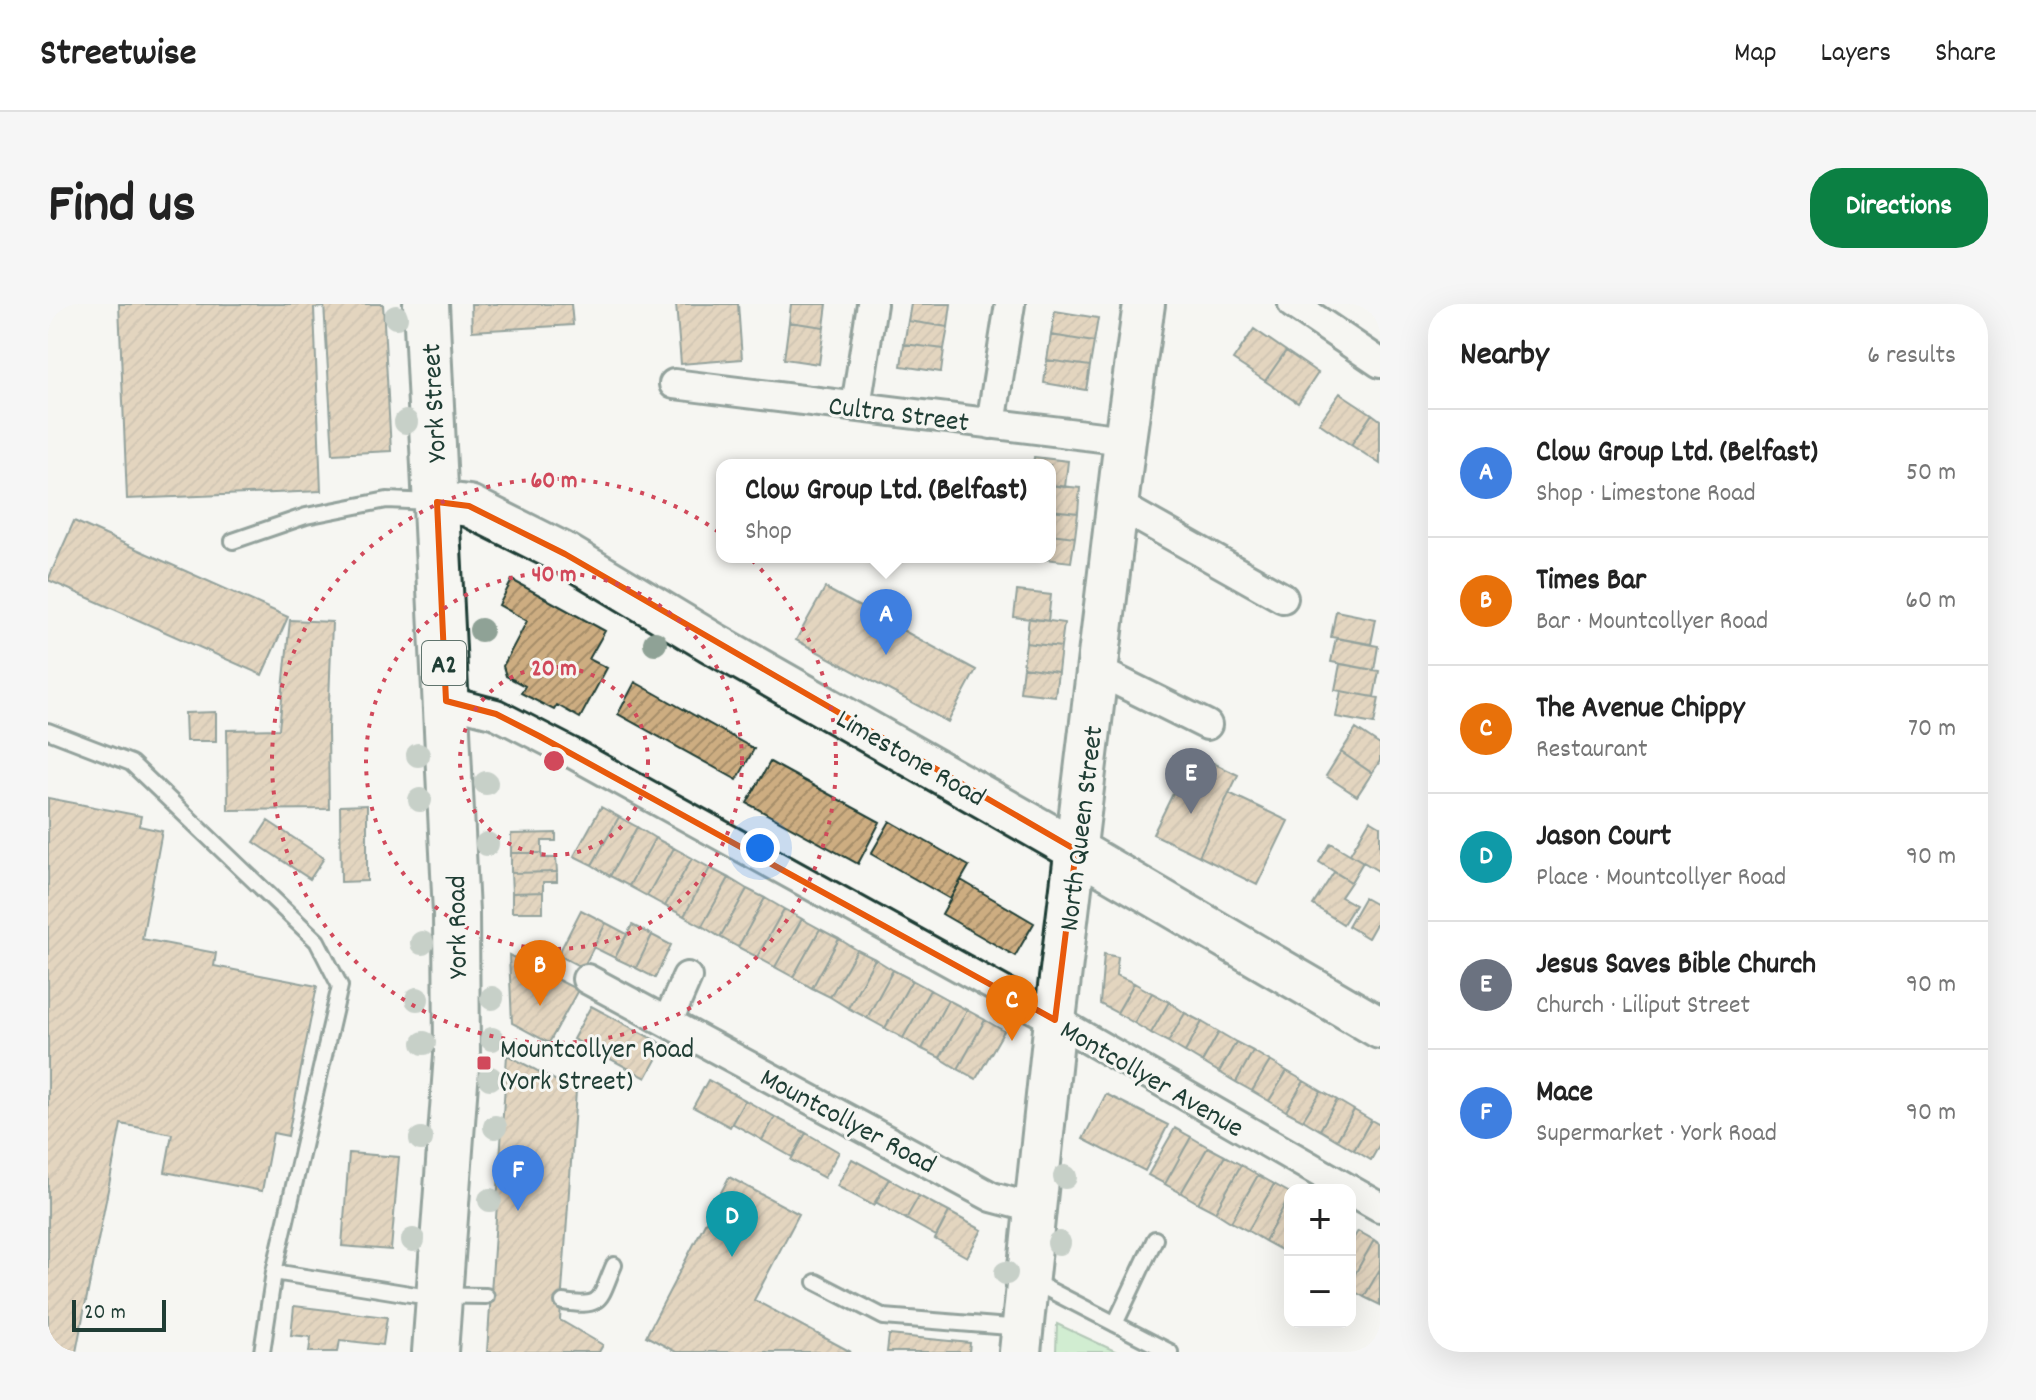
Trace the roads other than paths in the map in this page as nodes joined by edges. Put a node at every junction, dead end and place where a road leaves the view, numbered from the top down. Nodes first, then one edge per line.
1 (426, 304) edge
2 (872, 304) edge
3 (1010, 304) edge
4 (1144, 304) edge
5 (1293, 304) edge
6 (1380, 363) edge
7 (674, 384) dead end
8 (856, 406) junction
9 (991, 424) junction
10 (1125, 440) junction
11 (437, 502) junction
12 (1118, 505) junction
13 (233, 541) dead end
14 (1283, 598) dead end
15 (1098, 671) junction
16 (446, 701) junction
17 (1207, 725) dead end
18 (48, 731) edge
19 (1076, 850) junction
20 (687, 977) dead end
21 (587, 979) dead end
22 (1055, 1020) junction
23 (668, 1021) junction
24 (1380, 1028) edge
25 (1340, 1184) edge
26 (1356, 1193) edge
27 (1380, 1207) edge
28 (1033, 1208) junction
29 (1155, 1239) dead end
30 (614, 1265) dead end
31 (274, 1272) junction
32 (1027, 1278) junction
33 (816, 1282) dead end
34 (486, 1296) dead end
35 (441, 1297) junction
36 (563, 1302) dead end
37 (1115, 1324) junction
38 (1021, 1340) edge
39 (262, 1352) edge
40 (435, 1352) edge
41 (1170, 1352) edge

1 - 11 main road, York Street / A2
2 - 8 street
3 - 9 street
4 - 10 main road, North Queen Street
5 - 6 street
7 - 8 street, Cultra Street
8 - 9 street, Cultra Street
9 - 10 street, Cultra Street
10 - 12 main road, North Queen Street
11 - 13 lane
11 - 16 main road, York Road / A2
11 - 19 main road, Limestone Road
12 - 14 street
12 - 15 main road, North Queen Street
15 - 17 street
15 - 19 main road, North Queen Street
16 - 22 street, Montcollyer Avenue
16 - 35 main road, York Road / A2
18 - 31 lane
19 - 22 main road, North Queen Street
19 - 24 main road, Limestone Road
20 - 23 street
21 - 23 street, Mountcollyer Road
22 - 25 street, Montcollyer Avenue
22 - 28 main road, North Queen Street
23 - 28 street, Mountcollyer Road
26 - 27 street, Montcollyer Avenue
28 - 32 main road, North Queen Street
29 - 37 lane
30 - 36 lane
31 - 35 lane
31 - 39 lane
32 - 37 lane
32 - 38 main road, North Queen Street
33 - 38 lane
34 - 35 lane
35 - 40 main road, York Road / A2
37 - 41 lane

